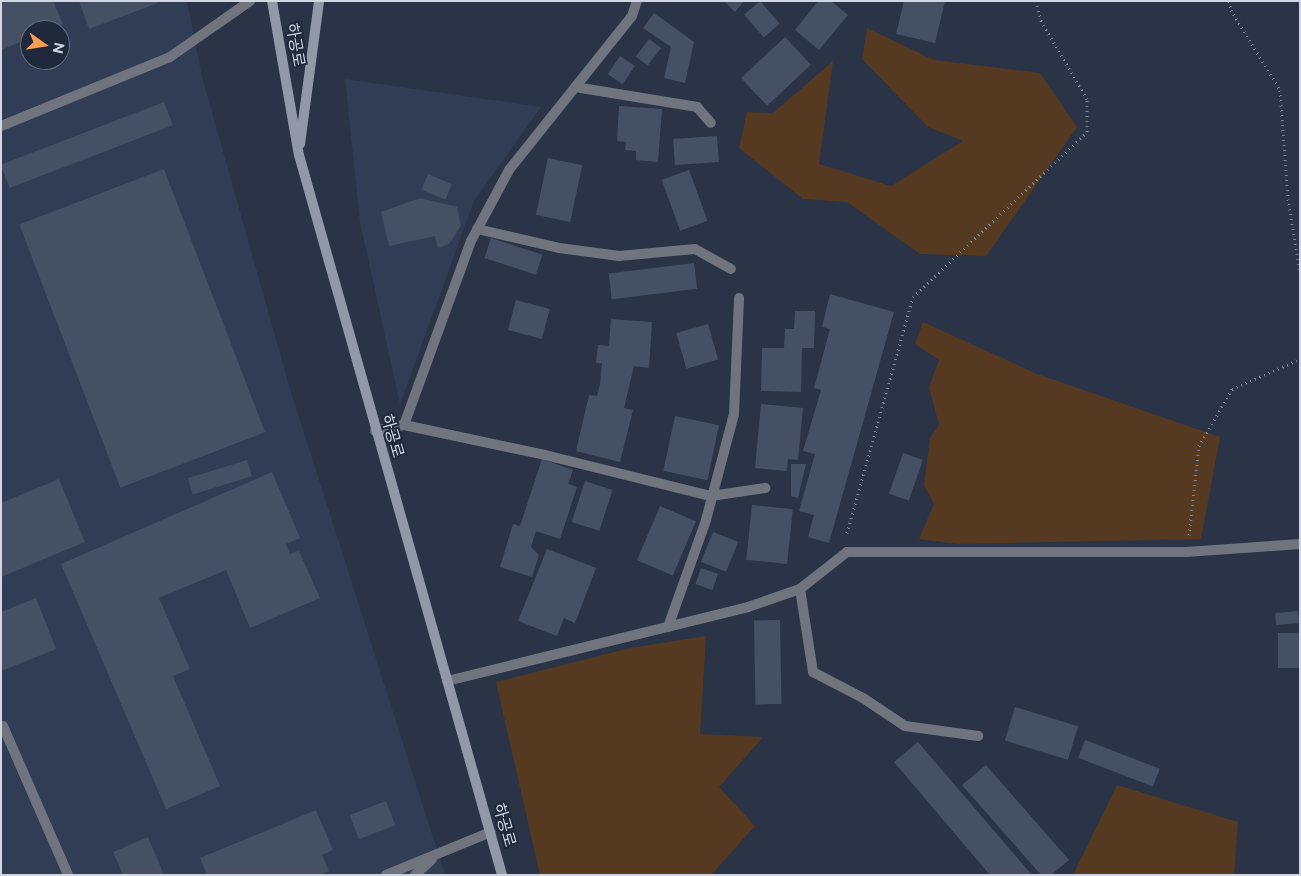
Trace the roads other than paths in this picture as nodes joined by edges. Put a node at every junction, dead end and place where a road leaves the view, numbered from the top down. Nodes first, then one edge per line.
1 (250, 1) edge
2 (272, 1) edge
3 (319, 1) edge
4 (637, 1) edge
5 (575, 87) junction
6 (711, 123) dead end
7 (1, 126) edge
8 (299, 155) junction
9 (477, 229) junction
10 (731, 269) dead end
11 (739, 298) dead end
12 (404, 425) junction
13 (375, 431) junction
14 (765, 488) dead end
15 (711, 496) junction
16 (1300, 544) edge
17 (800, 589) junction
18 (668, 627) junction
19 (447, 681) junction
20 (3, 726) dead end
21 (978, 736) dead end
22 (491, 832) junction
23 (436, 855) junction
24 (68, 875) edge
25 (386, 875) edge
26 (415, 875) edge
27 (502, 875) edge

1 - 7 street
2 - 8 street, 하공로
3 - 8 street
4 - 5 street
5 - 6 street
5 - 9 street
8 - 13 street, 하공로
9 - 10 street
9 - 12 street
11 - 15 street
12 - 13 street
12 - 15 street
13 - 19 street, 하공로
14 - 15 street
15 - 18 street
16 - 17 street
17 - 18 street
17 - 21 street
18 - 19 street
19 - 22 street, 하공로
20 - 24 street
22 - 23 street
22 - 27 street, 하공로
23 - 25 street
23 - 26 street

